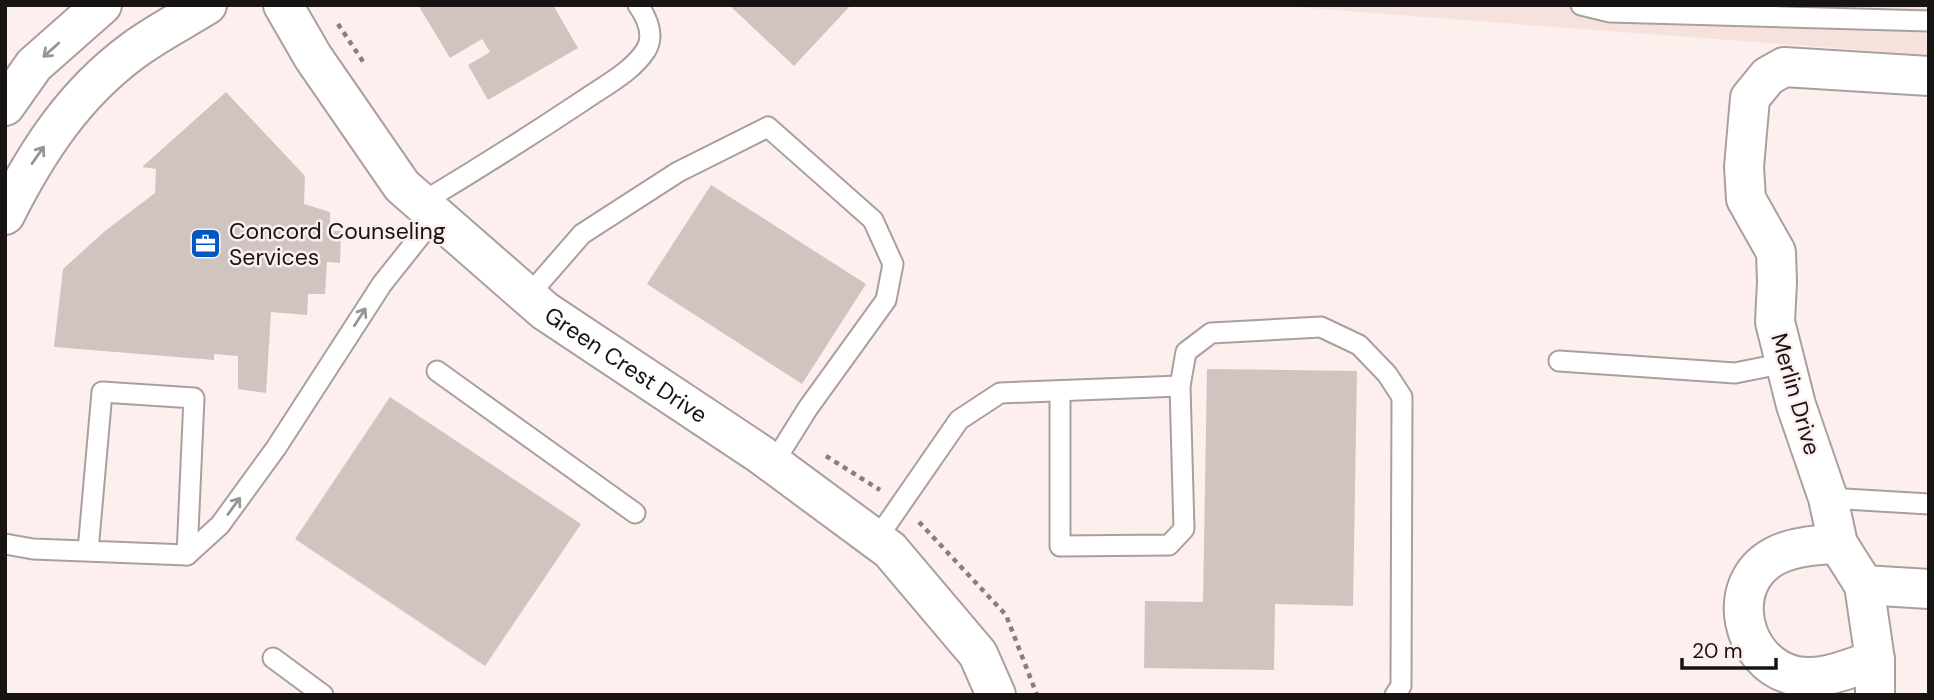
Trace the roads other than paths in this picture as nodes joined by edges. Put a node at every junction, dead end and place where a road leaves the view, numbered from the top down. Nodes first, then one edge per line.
1 (103, 5) edge
2 (207, 5) edge
3 (283, 5) edge
4 (638, 5) edge
5 (1581, 5) edge
6 (1929, 21) edge
7 (1929, 76) edge
8 (5, 106) edge
9 (428, 209) junction
10 (5, 215) edge
11 (528, 296) junction
12 (1559, 361) dead end
13 (1785, 363) junction
14 (437, 372) dead end
15 (1180, 386) junction
16 (1060, 392) junction
17 (783, 449) junction
18 (1828, 498) junction
19 (1929, 504) edge
20 (635, 513) dead end
21 (876, 540) junction
22 (5, 544) edge
23 (1838, 544) junction
24 (88, 551) junction
25 (187, 555) junction
26 (1864, 585) junction
27 (1929, 589) edge
28 (273, 658) dead end
29 (1875, 677) edge
30 (323, 695) edge
31 (996, 695) edge
32 (1395, 695) edge

1 -> 8 street
10 -> 2 street
3 - 9 street, Green Crest Drive
4 - 9 lane
5 - 6 lane
7 - 13 street, Merlin Drive
9 - 11 street, Green Crest Drive
25 -> 9 lane
11 - 17 street, Green Crest Drive
11 - 17 lane
12 - 13 lane
13 - 18 street, Merlin Drive
14 - 20 lane
15 - 16 lane
15 - 16 lane
15 - 32 lane
16 - 21 lane
17 - 21 street, Green Crest Drive
18 - 19 lane
18 - 23 street, Merlin Drive
21 - 31 street, Green Crest Drive
22 - 24 lane
23 - 26 street, Merlin Drive
23 - 29 street
24 - 25 lane
24 - 25 lane
26 - 27 street
26 - 29 street
28 - 30 lane

